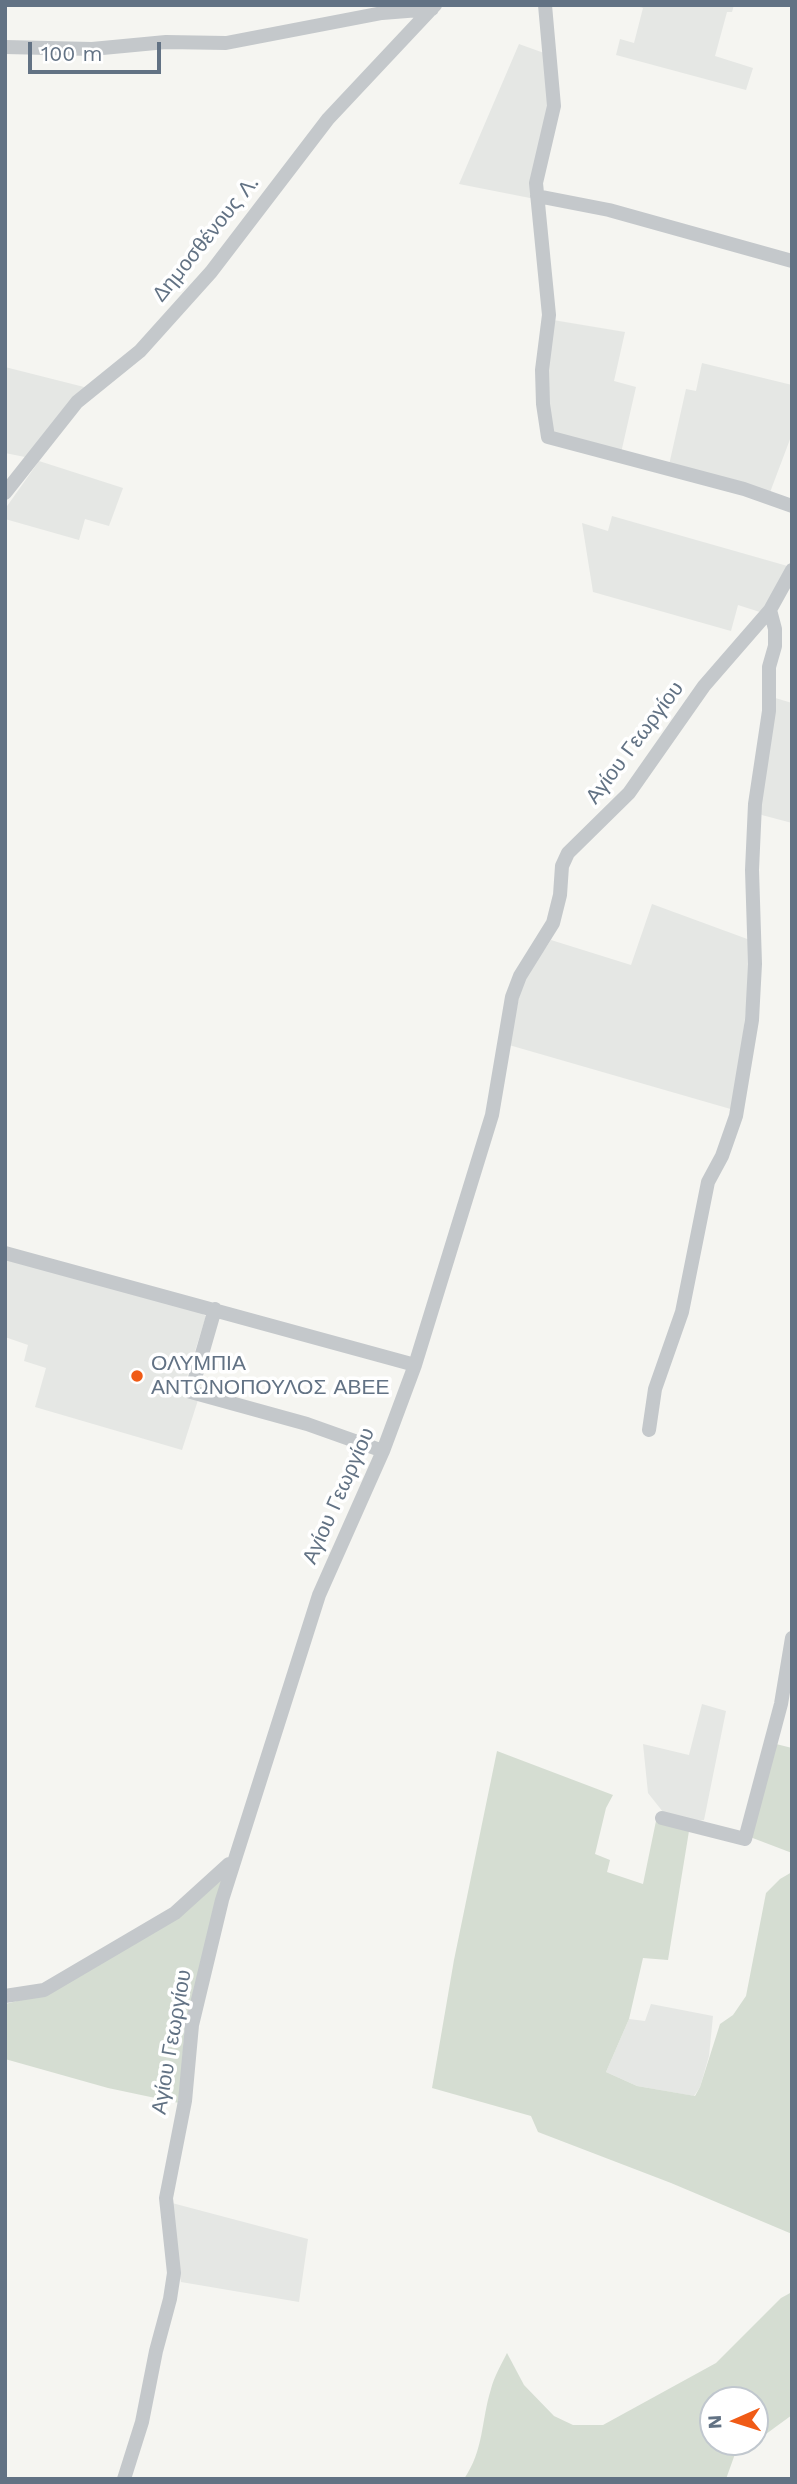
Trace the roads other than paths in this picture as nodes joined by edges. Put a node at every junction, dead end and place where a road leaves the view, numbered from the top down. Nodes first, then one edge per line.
1 (545, 5) edge
2 (433, 7) edge
3 (5, 47) edge
4 (537, 196) junction
5 (792, 261) edge
6 (5, 493) edge
7 (792, 506) edge
8 (792, 570) edge
9 (770, 610) junction
10 (5, 1253) edge
11 (215, 1309) junction
12 (415, 1365) junction
13 (649, 1430) dead end
14 (383, 1451) junction
15 (792, 1638) edge
16 (662, 1818) dead end
17 (233, 1860) junction
18 (5, 1996) edge
19 (124, 2479) edge

1 - 4 street
2 - 3 street
2 - 6 street, Δημοσθένους Λ.
4 - 5 street
4 - 7 street
8 - 9 street, Αγίου Γεωργίου
9 - 12 street, Αγίου Γεωργίου
9 - 13 street
10 - 11 street
11 - 12 street
11 - 14 street
12 - 14 street, Αγίου Γεωργίου
14 - 17 street, Αγίου Γεωργίου
15 - 16 street
17 - 18 street
17 - 19 street, Αγίου Γεωργίου

